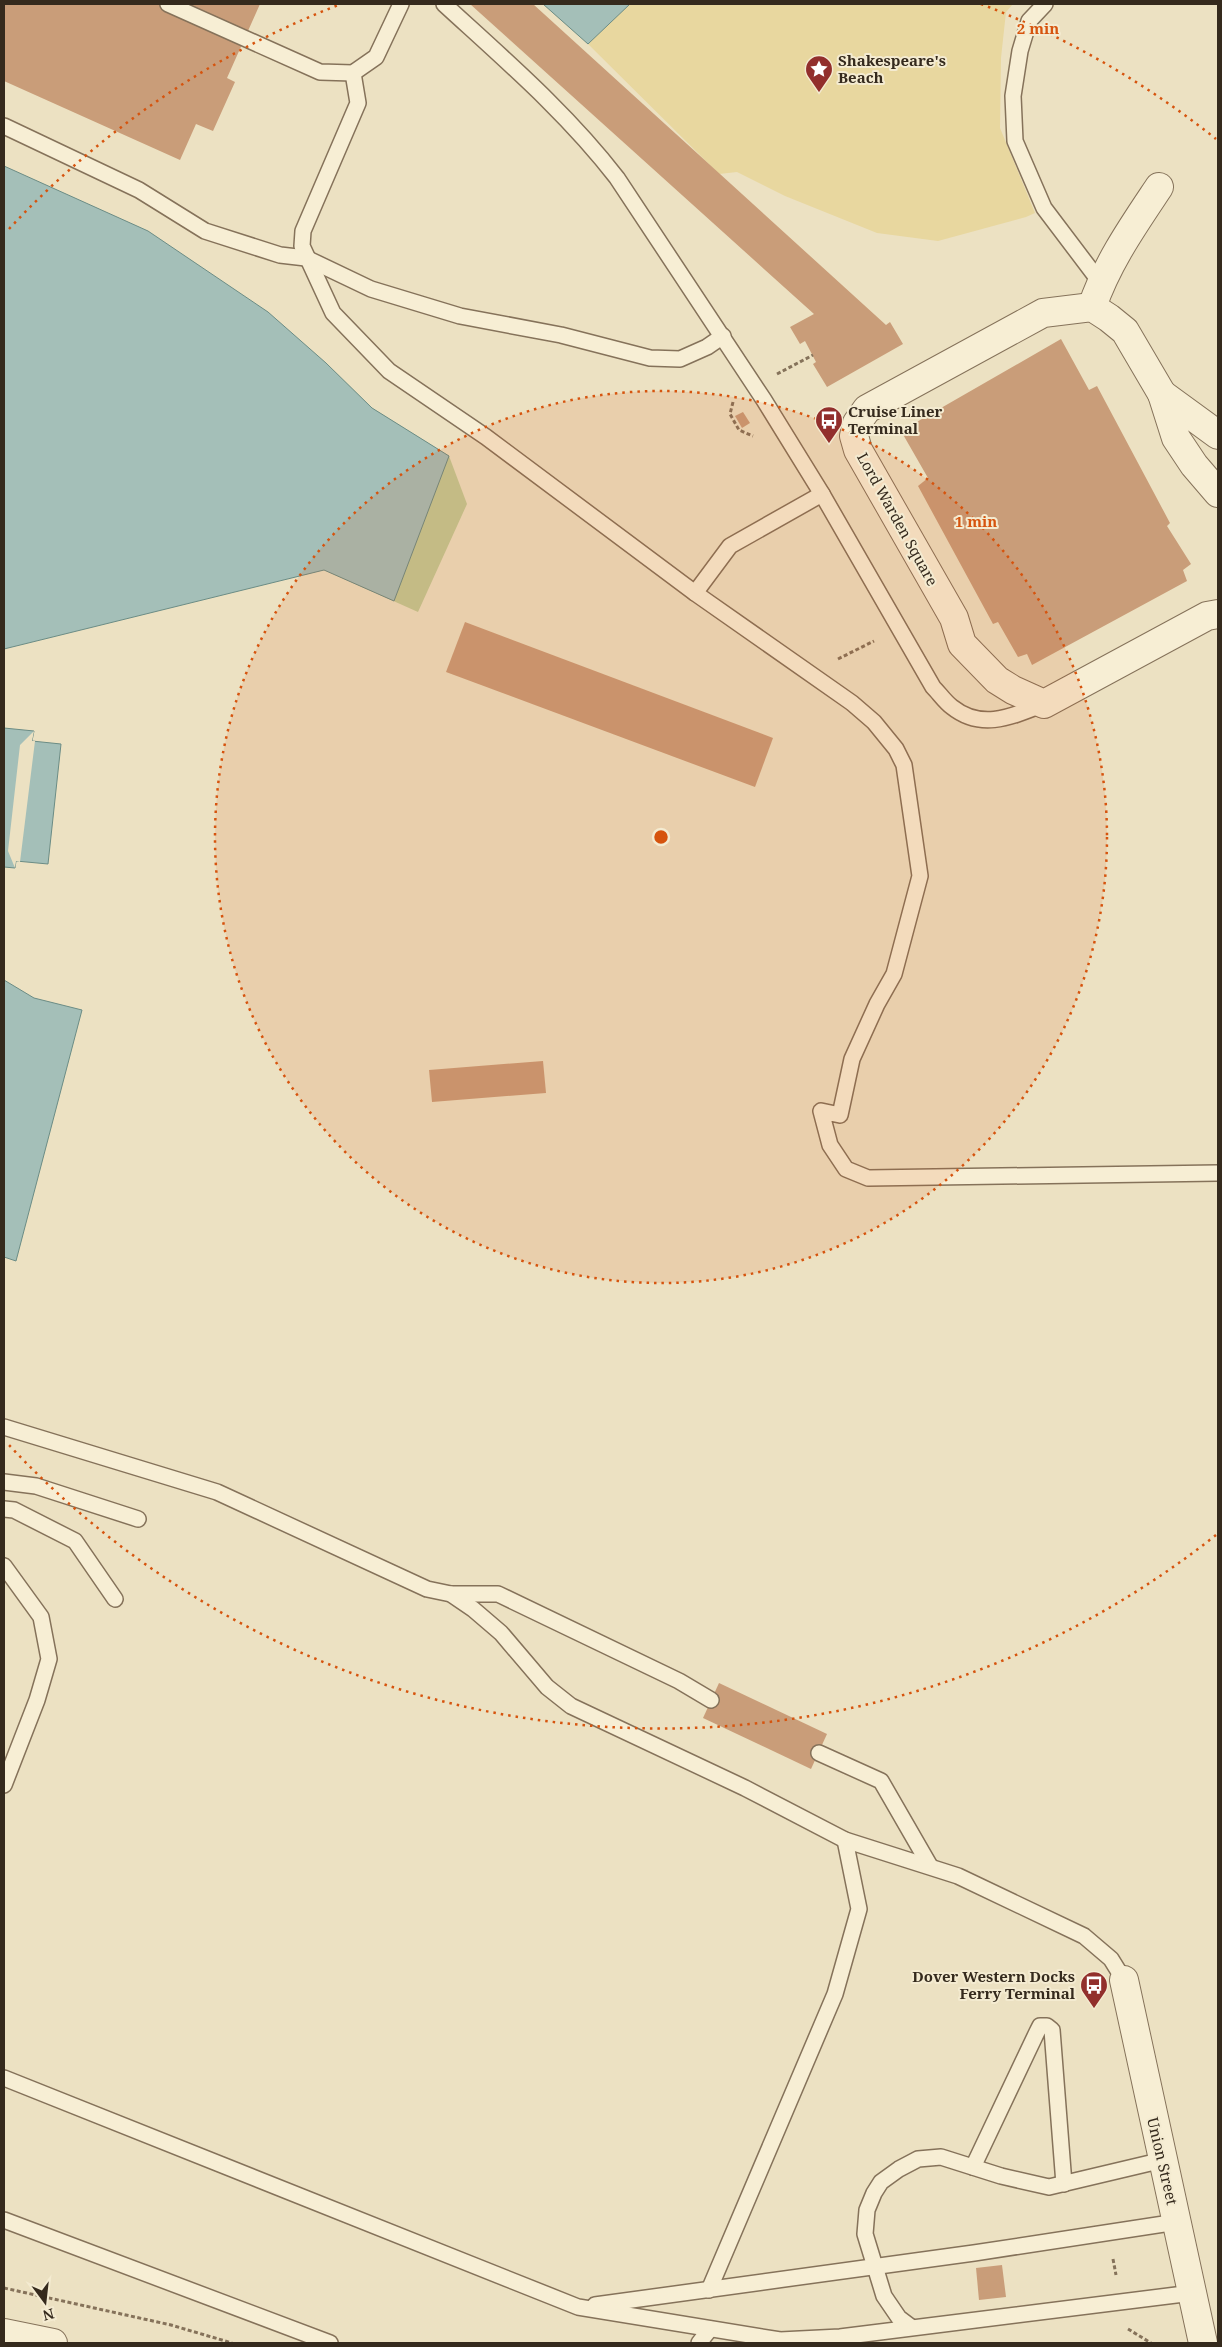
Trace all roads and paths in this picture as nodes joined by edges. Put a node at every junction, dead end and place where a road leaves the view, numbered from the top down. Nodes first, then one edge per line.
1 (168, 4) edge
2 (401, 4) edge
3 (444, 4) edge
4 (1045, 4) edge
5 (353, 73) junction
6 (4, 126) edge
7 (1159, 187) dead end
8 (306, 258) junction
9 (1100, 282) junction
10 (1092, 307) junction
11 (723, 336) junction
12 (1162, 394) junction
13 (1218, 435) edge
14 (1218, 492) edge
15 (822, 494) junction
16 (695, 593) junction
17 (1214, 611) edge
18 (900, 628) junction
19 (830, 663) dead end
20 (1044, 704) junction
21 (1218, 1173) edge
22 (4, 1427) edge
23 (4, 1482) edge
24 (4, 1509) edge
25 (138, 1519) dead end
26 (4, 1566) edge
27 (451, 1594) junction
28 (115, 1599) dead end
29 (711, 1700) dead end
30 (819, 1753) dead end
31 (4, 1785) edge
32 (845, 1840) junction
33 (930, 1866) junction
34 (1124, 1980) joint
35 (4, 2078) edge
36 (1163, 2160) junction
37 (973, 2167) junction
38 (1064, 2184) junction
39 (4, 2220) edge
40 (1177, 2222) junction
41 (874, 2267) junction
42 (4, 2288) edge
43 (709, 2290) junction
44 (1192, 2293) junction
45 (578, 2307) junction
46 (911, 2327) junction
47 (710, 2328) junction
48 (4, 2333) edge
49 (53, 2343) edge
50 (232, 2343) edge
51 (330, 2343) edge
52 (699, 2343) edge
53 (1203, 2343) edge

1 - 5 lane
2 - 5 lane
3 - 11 lane
4 - 9 lane
5 - 8 lane
6 - 8 lane
7 - 9 street
8 - 11 lane
8 - 16 lane
9 - 10 street
10 - 12 street
10 - 20 street, Lord Warden Square
11 - 15 lane
12 - 13 street
12 - 14 street
15 - 16 lane
15 - 18 lane
16 - 21 lane
17 - 20 street
18 - 19 path
18 - 20 lane
22 - 27 lane
23 - 25 lane
24 - 28 lane
26 - 31 lane
27 - 29 lane
27 - 32 lane
30 - 33 lane
32 - 33 lane
32 - 43 lane
33 - 34 lane
34 - 36 street, Union Street
35 - 45 lane
36 - 38 lane
36 - 40 street, Union Street
37 - 38 lane
37 - 38 lane
37 - 41 lane
39 - 51 lane
40 - 41 lane
40 - 44 street, Union Street
41 - 43 lane
41 - 46 lane
42 - 50 path
43 - 45 lane
44 - 46 lane
44 - 53 street, Union Street
45 - 47 lane
46 - 47 lane
47 - 52 lane
48 - 49 street

